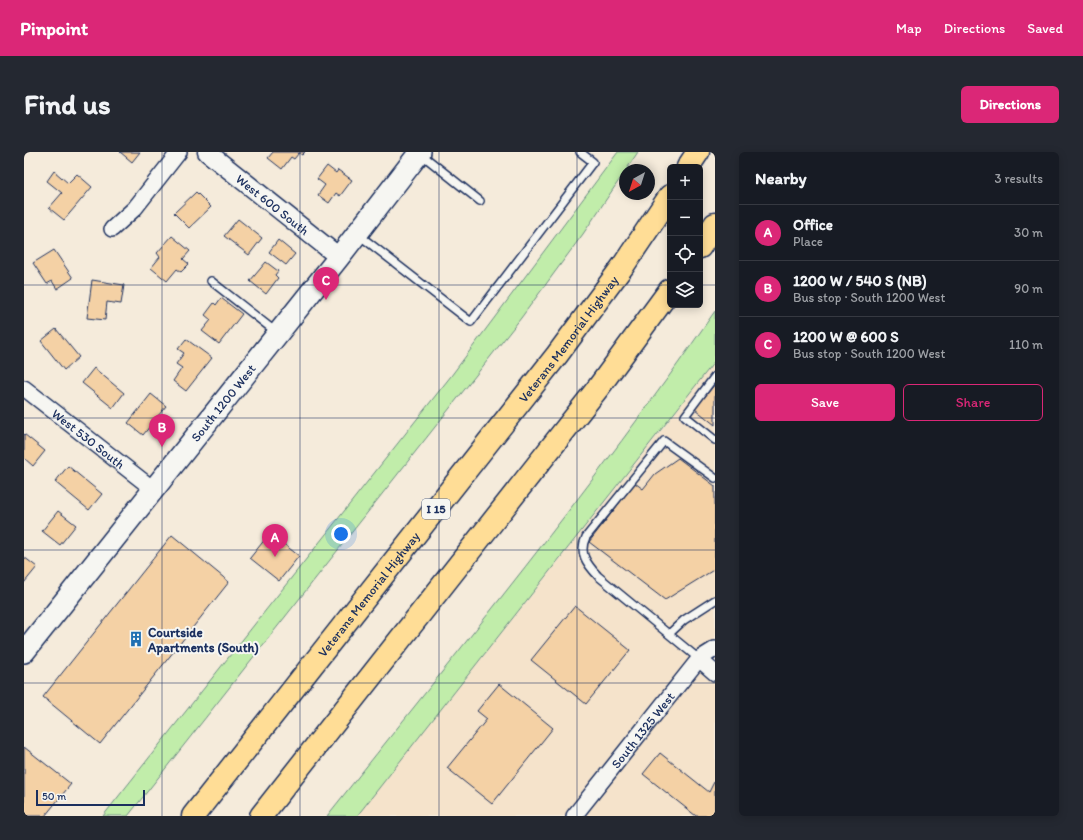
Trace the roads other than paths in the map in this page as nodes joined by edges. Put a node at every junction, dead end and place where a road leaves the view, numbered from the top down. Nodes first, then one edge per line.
1 (179, 152) edge
2 (207, 152) edge
3 (419, 152) edge
4 (580, 152) edge
5 (698, 152) edge
6 (690, 164) edge
7 (667, 200) edge
8 (480, 201) dead end
9 (112, 229) dead end
10 (357, 234) junction
11 (339, 257) junction
12 (211, 281) dead end
13 (667, 294) edge
14 (278, 334) junction
15 (715, 376) edge
16 (24, 388) edge
17 (715, 440) edge
18 (715, 478) edge
19 (153, 489) junction
20 (715, 600) edge
21 (669, 634) junction
22 (715, 649) edge
23 (24, 652) edge
24 (699, 659) junction
25 (715, 673) edge
26 (193, 816) edge
27 (261, 816) edge
28 (574, 816) edge

1 - 9 street
2 - 11 street, West 600 South
3 - 8 lane
3 - 10 main road, South 1200 West
4 - 10 lane
5 - 6 highway
7 - 26 highway, Veterans Memorial Highway / I 15
10 - 11 main road, South 1200 West
11 - 14 main road, South 1200 West
12 - 14 lane
13 - 27 highway
14 - 19 main road, South 1200 West
15 - 17 lane
16 - 19 street, West 530 South
18 - 21 lane
19 - 23 main road, South 1200 West
20 - 21 lane
21 - 24 lane
22 - 24 street, South 1325 West
24 - 25 street
24 - 28 street, South 1325 West

